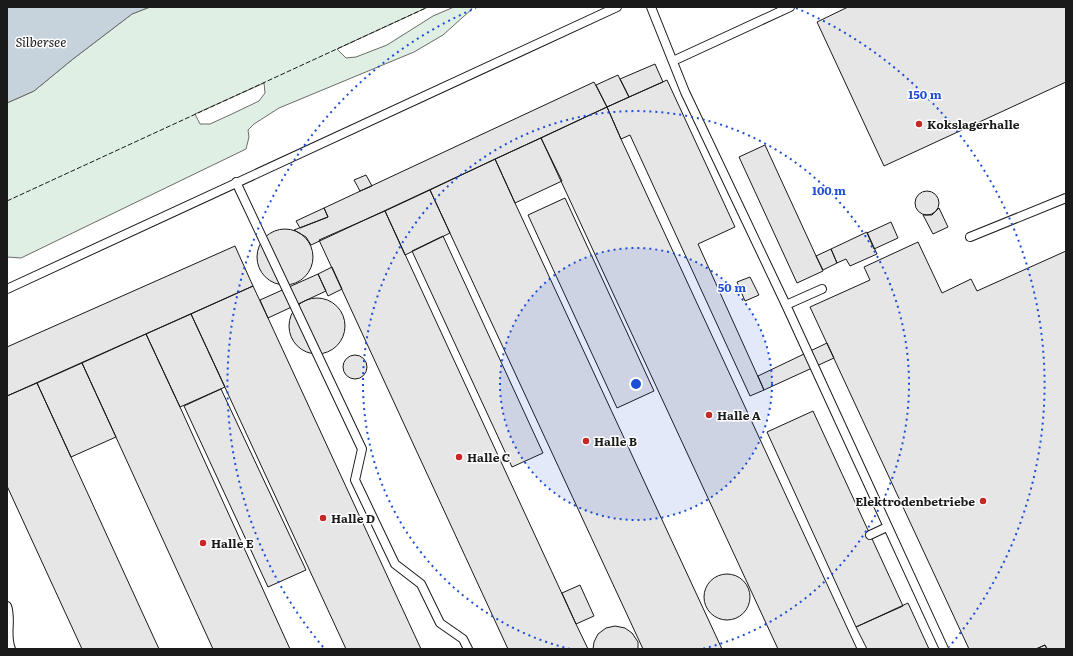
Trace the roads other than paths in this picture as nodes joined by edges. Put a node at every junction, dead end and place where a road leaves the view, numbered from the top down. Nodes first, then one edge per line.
1 (617, 7) edge
2 (651, 7) edge
3 (790, 7) edge
4 (673, 61) junction
5 (236, 182) junction
6 (1066, 198) edge
7 (970, 237) dead end
8 (7, 289) edge
9 (822, 289) dead end
10 (786, 304) junction
11 (887, 527) junction
12 (870, 535) dead end
13 (7, 606) edge
14 (11, 649) edge
15 (468, 649) edge
16 (944, 649) edge

1 - 5 lane
2 - 4 lane
3 - 4 lane
4 - 10 lane
5 - 8 lane
5 - 15 lane
6 - 7 lane
9 - 10 lane
10 - 11 lane
11 - 12 lane
11 - 16 lane
13 - 14 lane

